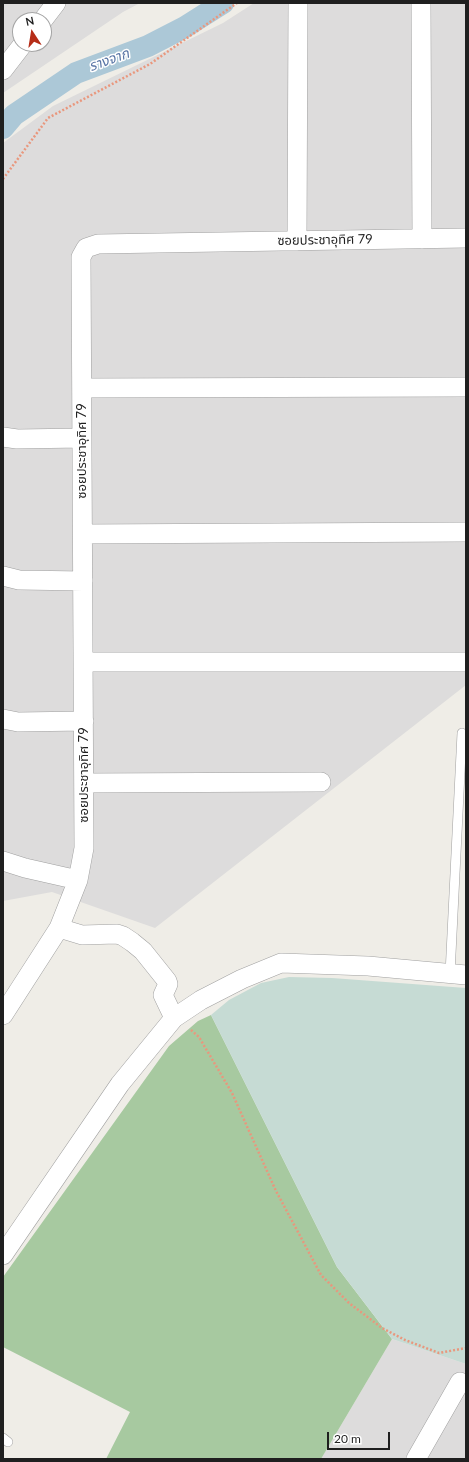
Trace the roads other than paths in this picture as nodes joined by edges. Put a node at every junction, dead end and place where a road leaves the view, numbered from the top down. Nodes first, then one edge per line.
1 (56, 3) edge
2 (298, 3) edge
3 (421, 3) edge
4 (49, 12) edge
5 (18, 52) edge
6 (3, 70) edge
7 (466, 238) edge
8 (422, 239) junction
9 (297, 241) junction
10 (82, 388) junction
11 (466, 388) edge
12 (3, 437) edge
13 (82, 438) junction
14 (466, 532) edge
15 (83, 534) junction
16 (3, 576) edge
17 (83, 581) junction
18 (84, 662) junction
19 (466, 662) edge
20 (3, 719) edge
21 (84, 721) junction
22 (462, 733) dead end
23 (321, 782) dead end
24 (84, 783) junction
25 (3, 861) edge
26 (78, 880) junction
27 (59, 928) junction
28 (458, 974) edge
29 (3, 1015) edge
30 (180, 1020) junction
31 (3, 1255) edge
32 (460, 1382) dead end
33 (416, 1459) edge

1 - 4 street
2 - 9 street
3 - 8 street
5 - 6 street
7 - 8 street, ซอยประชาอุทิศ 79
8 - 9 street, ซอยประชาอุทิศ 79
9 - 10 street, ซอยประชาอุทิศ 79
10 - 11 street
10 - 13 street, ซอยประชาอุทิศ 79
12 - 13 street
13 - 15 street, ซอยประชาอุทิศ 79
14 - 15 street
15 - 17 street, ซอยประชาอุทิศ 79
16 - 17 street
17 - 18 street, ซอยประชาอุทิศ 79
18 - 19 street
18 - 21 street, ซอยประชาอุทิศ 79
20 - 21 street
21 - 24 street, ซอยประชาอุทิศ 79
22 - 28 lane
23 - 24 street
24 - 26 street, ซอยประชาอุทิศ 79
25 - 26 street
26 - 27 street, ซอยประชาอุทิศ 79
27 - 29 street, ซอยประชาอุทิศ 79
27 - 30 street
28 - 30 street
30 - 31 street
32 - 33 street

